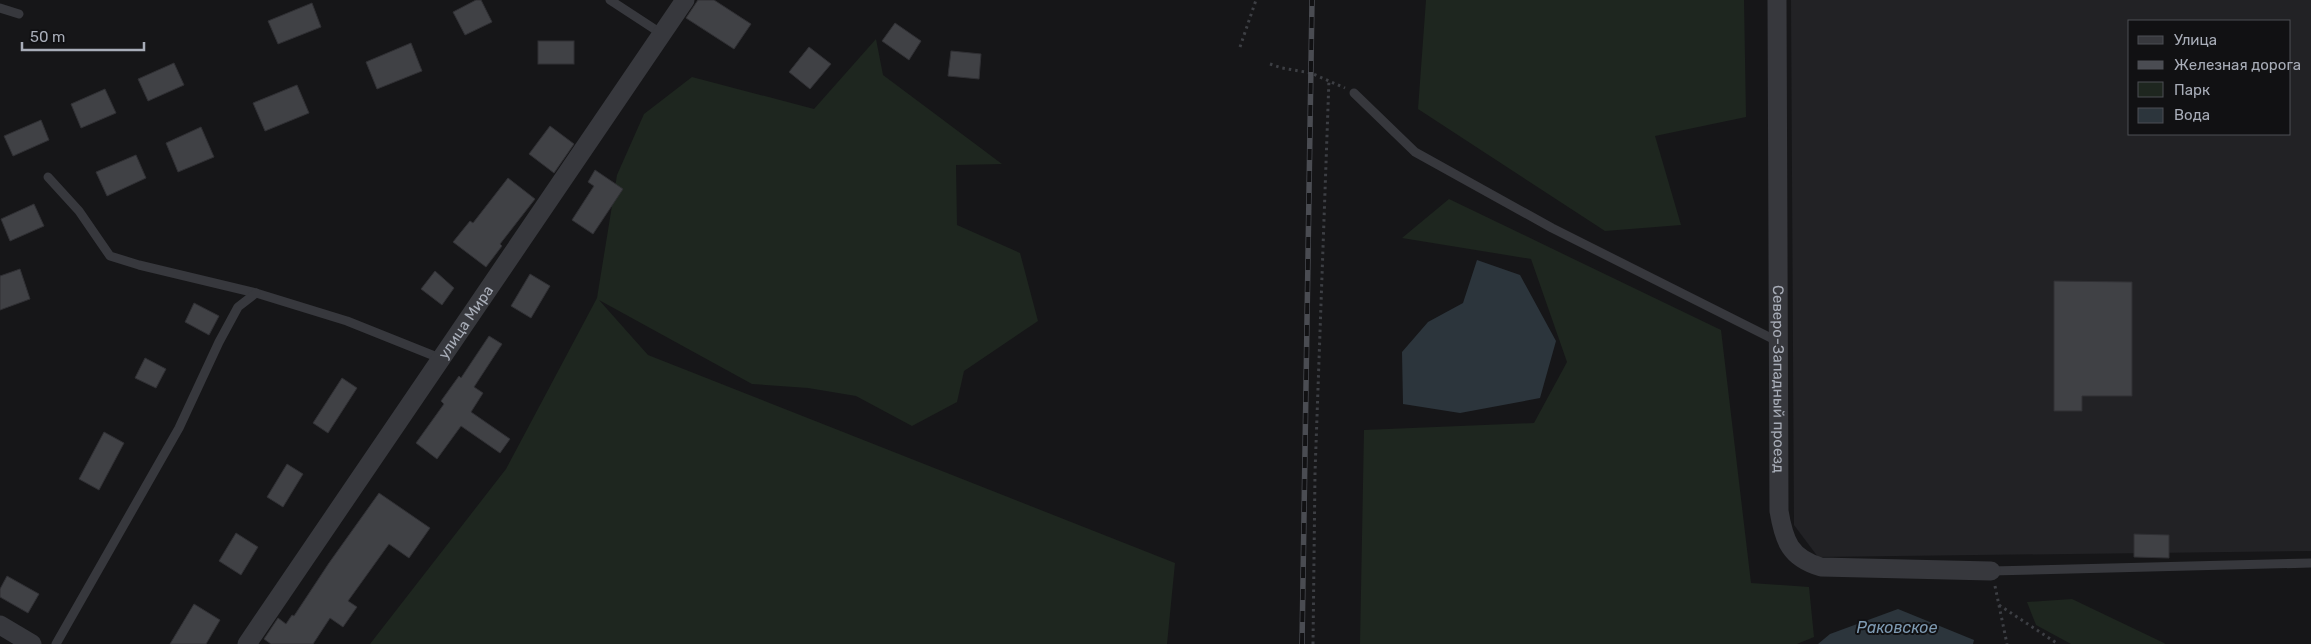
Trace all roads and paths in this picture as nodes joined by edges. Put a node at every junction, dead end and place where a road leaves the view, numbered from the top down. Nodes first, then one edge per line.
1 (610, 0) edge
2 (685, 0) edge
3 (1256, 0) edge
4 (1776, 0) edge
5 (0, 8) edge
6 (18, 14) dead end
7 (662, 34) junction
8 (1240, 47) dead end
9 (1270, 64) dead end
10 (1329, 79) junction
11 (1354, 93) joint
12 (48, 177) dead end
13 (256, 293) junction
14 (1777, 341) junction
15 (442, 359) junction
16 (2311, 563) edge
17 (1991, 571) junction
18 (1999, 605) junction
19 (0, 625) edge
20 (32, 644) edge
21 (56, 644) edge
22 (247, 644) edge
23 (1313, 644) edge
24 (2007, 644) edge
25 (2058, 644) edge

1 - 7 lane
2 - 7 street, улица Мира
3 - 8 path
4 - 14 street, Северо-Западный проезд
5 - 6 lane
7 - 15 street, улица Мира
9 - 10 path
10 - 11 path
10 - 23 path
11 - 14 lane
12 - 13 lane
13 - 15 lane
13 - 21 lane
14 - 17 street, Северо-Западный проезд
15 - 22 street, улица Мира
16 - 17 lane
17 - 18 path
18 - 24 path
18 - 25 path
19 - 20 street

